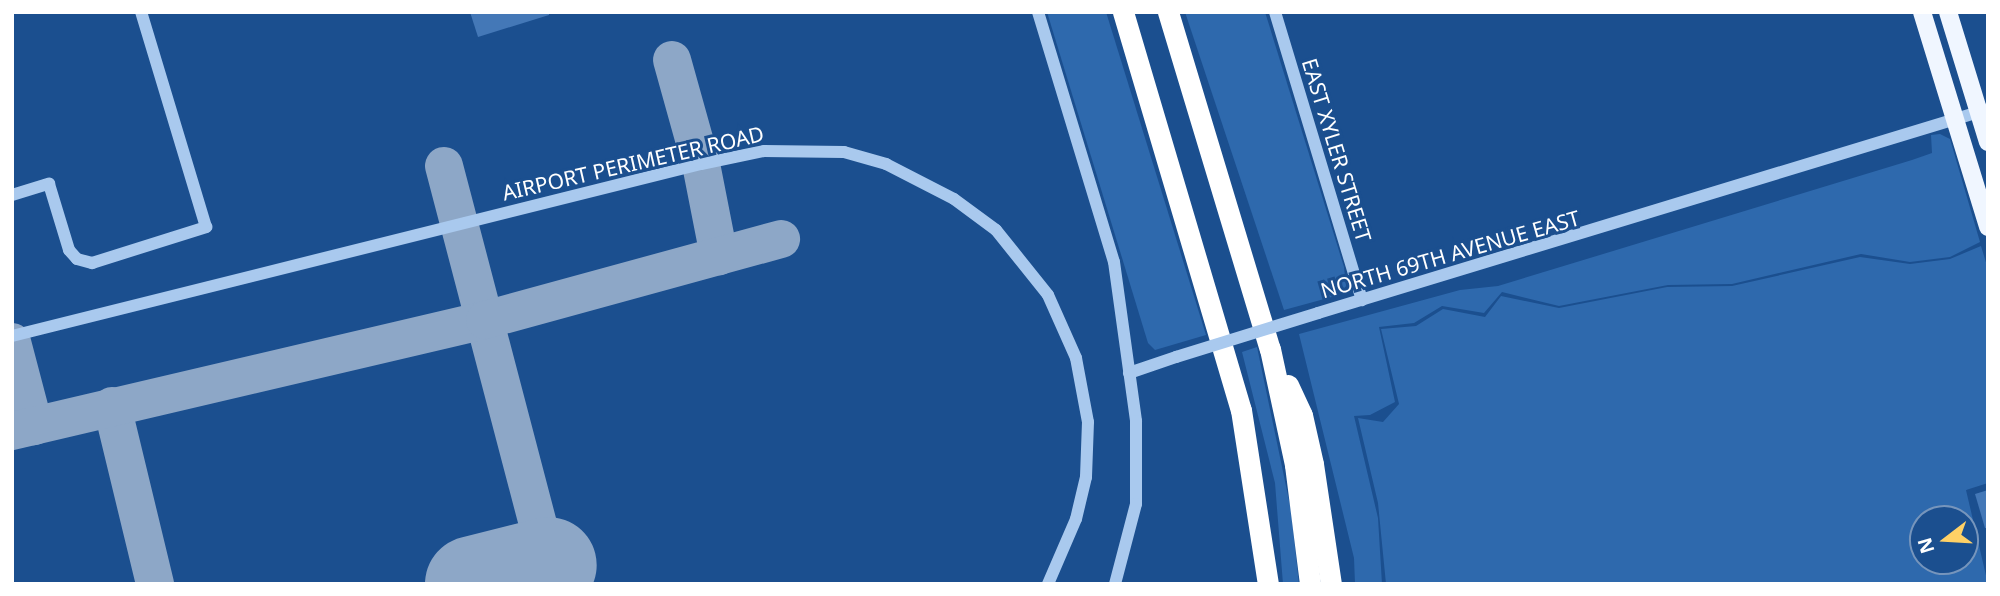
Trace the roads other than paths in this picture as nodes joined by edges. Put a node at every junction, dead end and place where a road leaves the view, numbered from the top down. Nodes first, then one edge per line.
1 (141, 12) edge
2 (1038, 12) edge
3 (1123, 12) edge
4 (1168, 12) edge
5 (1275, 12) edge
6 (1922, 12) edge
7 (1948, 12) edge
8 (1983, 110) edge
9 (1955, 119) junction
10 (1988, 142) edge
11 (12, 195) edge
12 (1988, 227) edge
13 (1362, 299) junction
14 (12, 336) edge
15 (1270, 349) junction
16 (1129, 373) junction
17 (1048, 584) edge
18 (1115, 584) edge
19 (1268, 584) edge
20 (1310, 584) edge
21 (1331, 584) edge

1 - 11 street
2 - 16 street
3 - 19 highway
4 - 15 highway
5 - 13 street, EAST XYLER STREET
6 - 9 main road
7 - 8 main road
8 - 9 street, NORTH 69TH AVENUE EAST
8 - 10 main road
9 - 12 main road
9 - 13 street, NORTH 69TH AVENUE EAST
13 - 16 street, NORTH 69TH AVENUE EAST, bridge
14 - 17 street, AIRPORT PERIMETER ROAD
15 - 20 highway
15 - 21 highway
16 - 18 street

